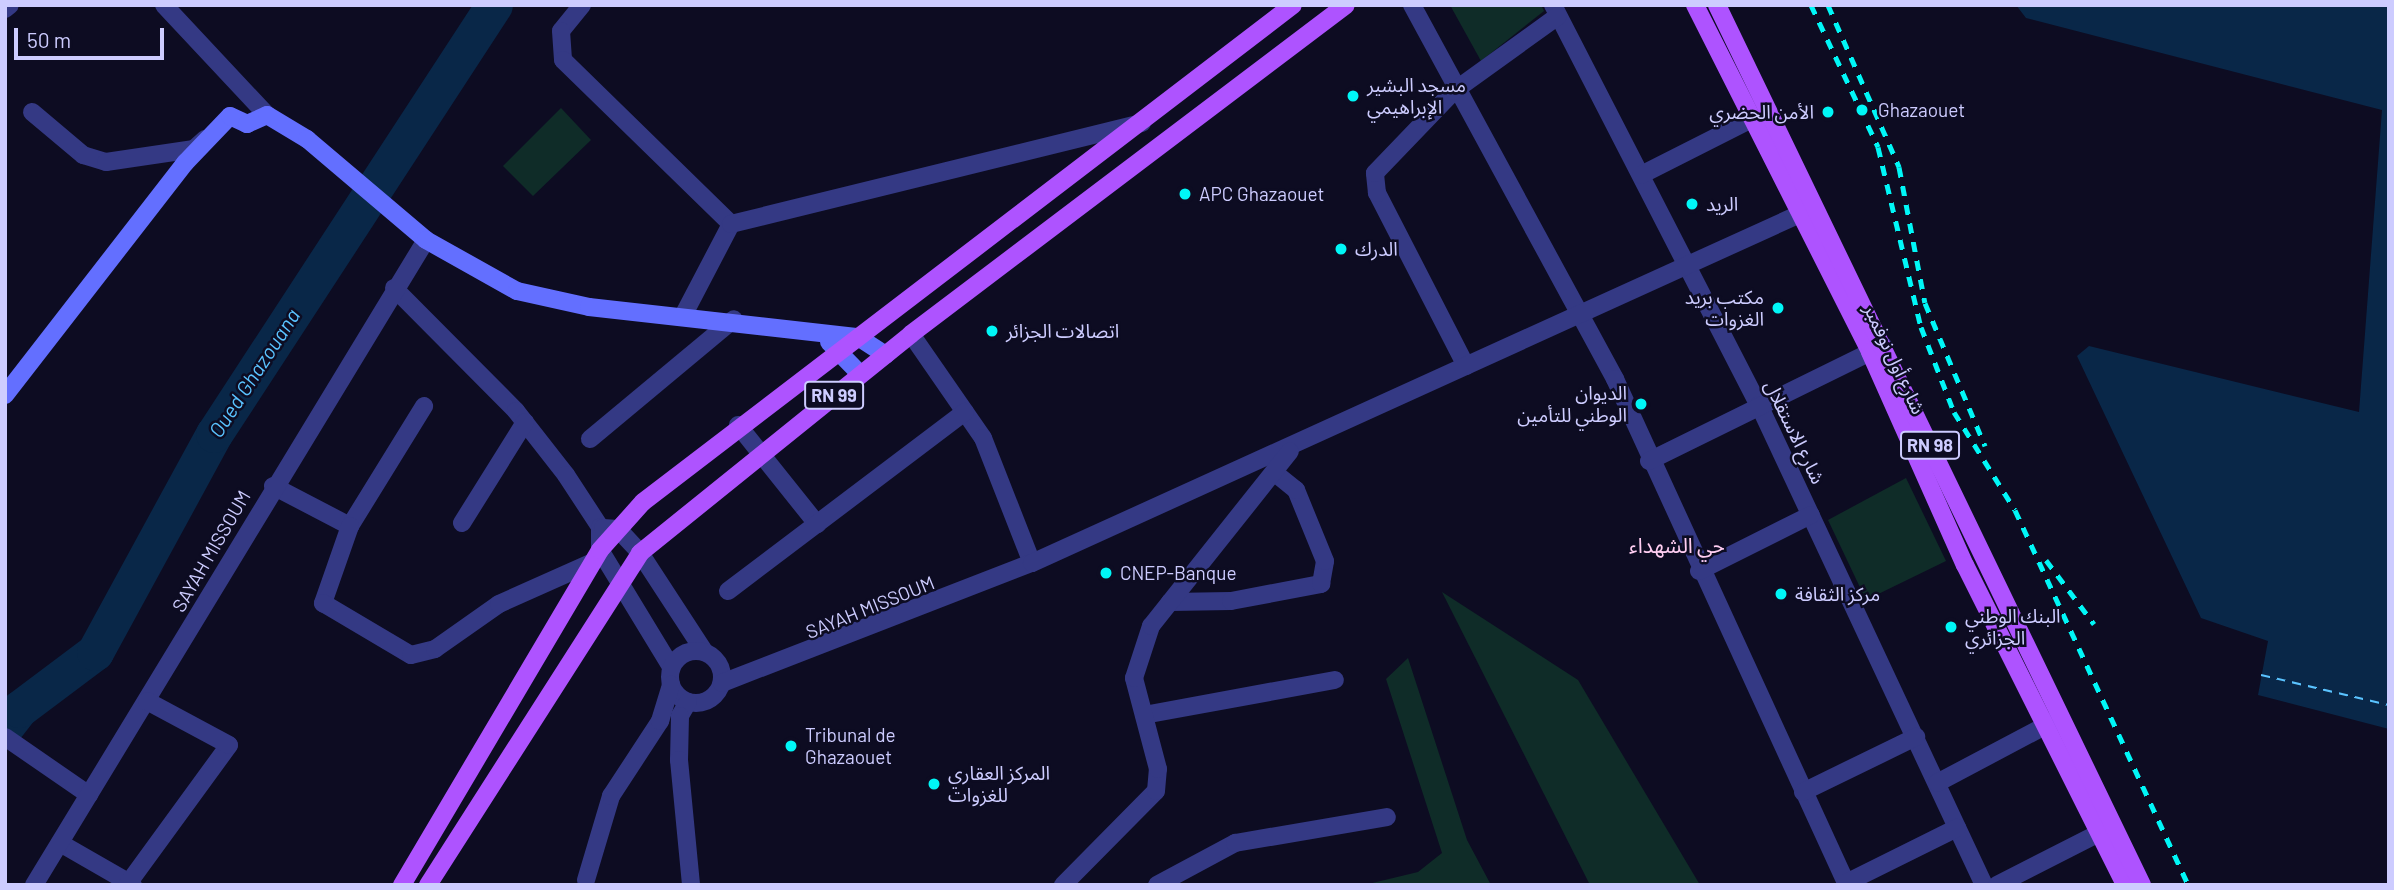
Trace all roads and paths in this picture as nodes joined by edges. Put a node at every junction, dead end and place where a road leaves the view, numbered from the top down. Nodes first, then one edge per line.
1 (10, 5) edge
2 (163, 5) edge
3 (582, 5) edge
4 (1293, 5) edge
5 (1346, 5) edge
6 (1412, 5) edge
7 (1695, 5) edge
8 (1717, 5) edge
9 (5, 9) edge
10 (1555, 11) edge
11 (1454, 90) junction
12 (32, 112) dead end
13 (267, 115) junction
14 (230, 116) junction
15 (1752, 119) junction
16 (1142, 123) junction
17 (1642, 175) junction
18 (1809, 209) junction
19 (731, 223) junction
20 (426, 240) junction
21 (1685, 263) junction
22 (394, 288) junction
23 (684, 314) junction
24 (1583, 314) junction
25 (734, 319) junction
26 (911, 334) junction
27 (826, 335) junction
28 (858, 337) junction
29 (1877, 349) junction
30 (836, 355) junction
31 (886, 355) junction
32 (1466, 366) junction
33 (860, 374) junction
34 (5, 395) edge
35 (1759, 405) junction
36 (424, 406) dead end
37 (965, 412) junction
38 (525, 422) junction
39 (738, 425) junction
40 (590, 439) dead end
41 (1292, 448) junction
42 (759, 456) junction
43 (1649, 461) junction
44 (1274, 472) junction
45 (273, 486) junction
46 (1811, 515) junction
47 (462, 523) dead end
48 (817, 524) junction
49 (350, 526) junction
50 (609, 528) junction
51 (640, 553) junction
52 (597, 556) junction
53 (1032, 563) junction
54 (1699, 571) junction
55 (621, 576) junction
56 (728, 591) dead end
57 (1170, 602) junction
58 (704, 651) junction
59 (671, 676) junction
60 (1335, 680) dead end
61 (722, 683) junction
62 (147, 701) junction
63 (688, 702) junction
64 (507, 708) junction
65 (1144, 715) junction
66 (530, 722) junction
67 (2054, 722) junction
68 (5, 737) edge
69 (1916, 737) junction
70 (1937, 783) junction
71 (1803, 792) junction
72 (89, 795) junction
73 (1387, 817) dead end
74 (441, 819) junction
75 (1957, 828) junction
76 (2106, 829) junction
77 (462, 830) junction
78 (60, 843) junction
79 (586, 880) dead end
80 (130, 884) edge
81 (1847, 884) edge
82 (34, 885) edge
83 (402, 885) edge
84 (428, 885) edge
85 (691, 885) edge
86 (1063, 885) edge
87 (1157, 885) edge
88 (1984, 885) edge
89 (1997, 885) edge
90 (2124, 885) edge
91 (2142, 885) edge

1 - 9 street
2 - 13 street
3 - 19 street
4 - 16 main road, RN 99
5 - 26 main road, RN 99
6 - 11 street
7 - 15 main road, شارع أول نوفمبر / RN 98
8 - 18 main road, شارع أول نوفمبر / RN 98
10 - 11 street
10 - 17 street, شارع الاستقلال
11 - 24 street
11 - 32 street
12 - 14 street
13 - 14 main road
13 - 20 main road
14 - 34 main road
15 - 17 street
15 - 18 main road, شارع أول نوفمبر / RN 98
16 - 19 street
16 - 28 main road, RN 99
17 - 21 street, شارع الاستقلال
18 - 21 street, SAYAH MISSOUM
18 - 29 main road, شارع أول نوفمبر / RN 98
19 - 23 street
20 - 22 street, SAYAH MISSOUM
20 - 23 main road
21 - 24 street, SAYAH MISSOUM
21 - 35 street, شارع الاستقلال
22 - 38 street
22 - 45 street, SAYAH MISSOUM
23 - 25 main road
24 - 32 street, SAYAH MISSOUM
24 - 43 street
25 - 27 main road
25 - 40 street
26 - 31 main road, RN 99
26 - 37 street
27 - 28 main road
27 - 30 main road
28 - 30 main road, RN 99
28 - 31 main road
29 - 35 street
29 - 67 main road, شارع أول نوفمبر / RN 98
30 - 33 main road
30 - 39 main road, RN 99
31 - 33 main road, RN 99
32 - 41 street, SAYAH MISSOUM
33 - 42 main road, RN 99
35 - 43 street
35 - 46 street, شارع الاستقلال
36 - 49 street
37 - 48 street
37 - 53 street
38 - 47 street
38 - 50 street
39 - 42 street
39 - 50 main road, RN 99
41 - 44 street
41 - 53 street, SAYAH MISSOUM
42 - 48 street
42 - 51 main road, RN 99
43 - 54 street
44 - 57 street
44 - 57 street
45 - 49 street
45 - 62 street, SAYAH MISSOUM
46 - 54 street
46 - 69 street, شارع الاستقلال
48 - 56 street
49 - 52 street
50 - 51 street
50 - 52 main road, RN 99
51 - 55 main road, RN 99
51 - 58 street
52 - 55 street
52 - 64 main road, RN 99
53 - 61 street, SAYAH MISSOUM
54 - 71 street
55 - 59 street
55 - 66 main road, RN 99
57 - 65 street
58 - 59 street
58 - 61 street
59 - 63 street
59 - 79 street
60 - 65 street
61 - 63 street
62 - 72 street, SAYAH MISSOUM
62 - 80 street
63 - 85 street
64 - 66 main road
64 - 74 main road, RN 99
65 - 86 street
66 - 77 main road, RN 99
67 - 70 street
67 - 76 main road, شارع أول نوفمبر / RN 98
68 - 72 street
69 - 70 street, شارع الاستقلال
69 - 71 street
70 - 75 street, شارع الاستقلال
71 - 81 street
72 - 78 street, SAYAH MISSOUM
73 - 87 street
74 - 77 main road
74 - 83 main road, RN 99
75 - 81 street
75 - 88 street, شارع الاستقلال
76 - 89 street
76 - 90 main road, شارع أول نوفمبر / RN 98
76 - 91 main road, شارع أول نوفمبر / RN 98
77 - 84 main road, RN 99
78 - 80 street
78 - 82 street, SAYAH MISSOUM

